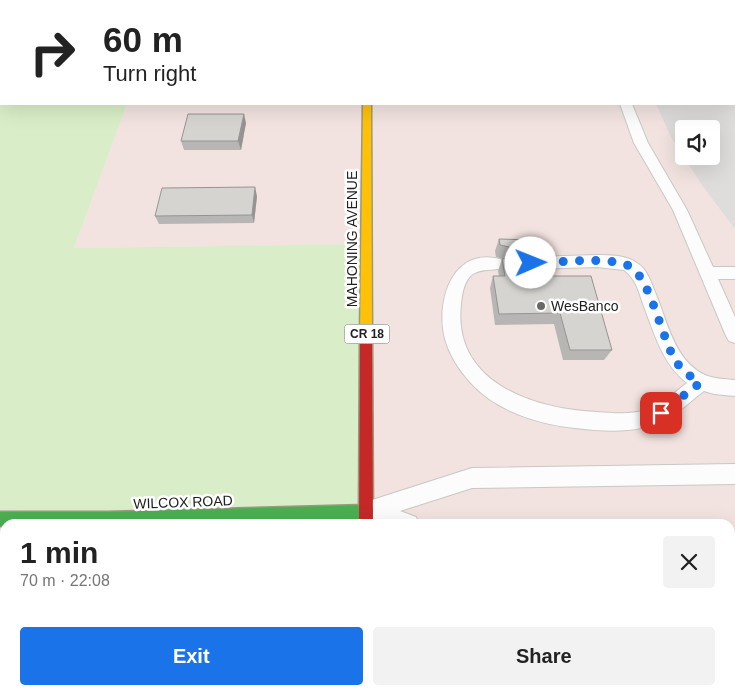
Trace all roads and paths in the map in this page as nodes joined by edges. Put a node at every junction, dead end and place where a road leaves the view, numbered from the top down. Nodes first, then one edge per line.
1 (367, 105) edge
2 (626, 105) edge
3 (531, 263) edge
4 (497, 264) dead end
5 (707, 273) junction
6 (735, 273) edge
7 (735, 336) edge
8 (700, 383) junction
9 (735, 388) edge
10 (735, 474) edge
11 (366, 518) edge
12 (280, 519) edge

1 - 11 main road, MAHONING AVENUE / CR 18
2 - 5 lane
3 - 8 lane
4 - 8 lane
5 - 6 lane
5 - 7 lane
8 - 9 lane
10 - 11 lane
11 - 12 main road, WILCOX ROAD

